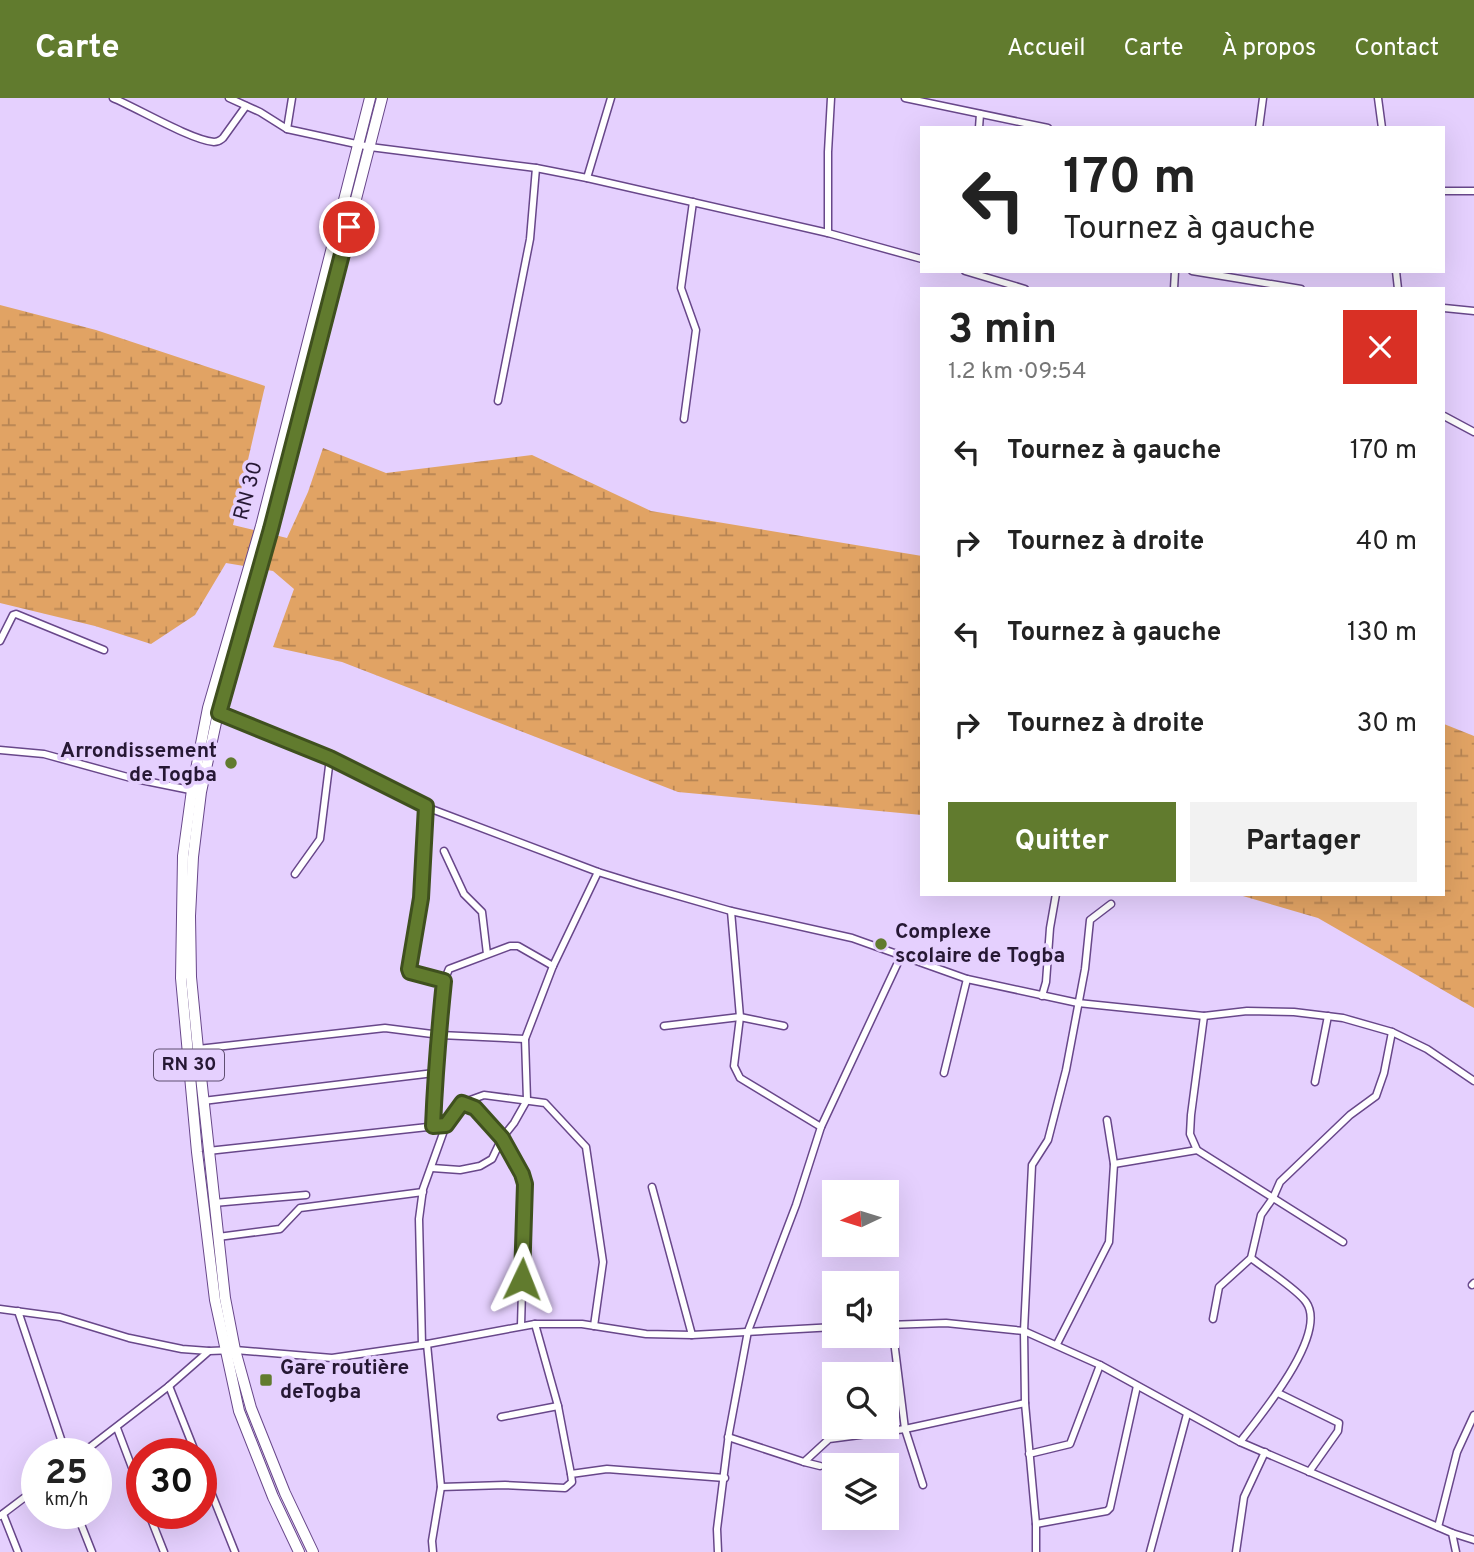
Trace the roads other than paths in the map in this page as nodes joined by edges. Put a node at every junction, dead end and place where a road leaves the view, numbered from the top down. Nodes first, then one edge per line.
1 (113, 98) edge
2 (229, 98) edge
3 (292, 98) edge
4 (370, 98) edge
5 (382, 98) edge
6 (611, 98) edge
7 (831, 98) edge
8 (905, 98) edge
9 (1262, 98) edge
10 (1378, 98) edge
11 (246, 106) junction
12 (980, 114) junction
13 (979, 126) edge
14 (1038, 126) edge
15 (1259, 126) edge
16 (1382, 126) edge
17 (287, 129) junction
18 (359, 144) junction
19 (370, 147) junction
20 (536, 168) junction
21 (587, 178) junction
22 (1445, 191) edge
23 (1474, 191) edge
24 (693, 202) junction
25 (828, 233) junction
26 (920, 258) edge
27 (972, 273) edge
28 (1202, 273) edge
29 (1266, 286) edge
30 (1019, 287) edge
31 (1445, 308) edge
32 (1474, 311) edge
33 (498, 401) dead end
34 (1445, 417) edge
35 (684, 419) dead end
36 (1474, 432) edge
37 (266, 527) junction
38 (253, 572) junction
39 (0, 641) edge
40 (104, 650) dead end
41 (219, 713) junction
42 (0, 750) edge
43 (330, 758) junction
44 (196, 791) junction
45 (426, 806) junction
46 (444, 851) dead end
47 (598, 872) junction
48 (295, 873) dead end
49 (1056, 896) edge
50 (1111, 904) dead end
51 (731, 911) junction
52 (486, 954) junction
53 (901, 956) junction
54 (553, 966) junction
55 (967, 979) junction
56 (444, 981) junction
57 (1042, 996) junction
58 (1078, 1003) junction
59 (1204, 1016) junction
60 (1328, 1016) junction
61 (740, 1017) junction
62 (664, 1026) dead end
63 (784, 1026) dead end
64 (1392, 1032) junction
65 (440, 1035) junction
66 (526, 1039) junction
67 (198, 1049) junction
68 (434, 1073) junction
69 (944, 1073) dead end
70 (1474, 1081) edge
71 (1315, 1082) dead end
72 (527, 1100) junction
73 (202, 1101) junction
74 (462, 1103) junction
75 (1107, 1120) dead end
76 (446, 1125) junction
77 (433, 1126) junction
78 (821, 1127) junction
79 (502, 1138) junction
80 (1197, 1150) junction
81 (208, 1151) junction
82 (1114, 1164) junction
83 (432, 1168) junction
84 (652, 1187) dead end
85 (423, 1192) junction
86 (306, 1195) dead end
87 (1273, 1198) junction
88 (214, 1203) junction
89 (218, 1237) junction
90 (1343, 1242) dead end
91 (1251, 1258) junction
92 (0, 1309) edge
93 (18, 1311) junction
94 (1213, 1319) dead end
95 (535, 1324) junction
96 (899, 1325) edge
97 (521, 1326) junction
98 (594, 1326) junction
99 (822, 1328) edge
100 (748, 1331) junction
101 (1024, 1331) junction
102 (692, 1335) junction
103 (424, 1344) junction
104 (1057, 1344) junction
105 (893, 1348) edge
106 (209, 1351) junction
107 (230, 1351) junction
108 (1100, 1365) junction
109 (169, 1386) junction
110 (1137, 1386) junction
111 (1278, 1392) junction
112 (1025, 1403) junction
113 (558, 1406) junction
114 (1187, 1414) junction
115 (1474, 1415) edge
116 (500, 1417) dead end
117 (117, 1428) junction
118 (905, 1429) junction
119 (728, 1437) junction
120 (61, 1438) edge
121 (104, 1438) edge
122 (190, 1438) edge
123 (1240, 1442) junction
124 (126, 1452) edge
125 (1265, 1452) junction
126 (1029, 1454) junction
127 (804, 1462) junction
128 (820, 1466) dead end
129 (1309, 1472) junction
130 (571, 1474) junction
131 (725, 1478) junction
132 (923, 1485) dead end
133 (442, 1487) junction
134 (21, 1500) edge
135 (217, 1507) edge
136 (1, 1515) edge
137 (1036, 1524) junction
138 (1438, 1527) junction
139 (83, 1529) edge
140 (155, 1529) edge
141 (1452, 1533) junction
142 (1474, 1540) edge
143 (18, 1552) edge
144 (92, 1552) edge
145 (164, 1552) edge
146 (235, 1552) edge
147 (299, 1552) edge
148 (313, 1552) edge
149 (433, 1552) edge
150 (718, 1552) edge
151 (1036, 1552) edge
152 (1150, 1552) edge
153 (1236, 1552) edge
154 (1456, 1552) edge

1 - 11 street
2 - 11 street
3 - 17 street
4 - 18 main road, RN 30 / RN 30
5 - 19 main road, RN 30
6 - 21 street
7 - 25 street
8 - 12 street
9 - 15 street
10 - 16 street
11 - 17 street
12 - 13 street
12 - 14 street
17 - 18 street
18 - 19 street
18 - 37 main road, RN 30 / RN 30
19 - 20 street
19 - 37 main road, RN 30
20 - 21 street
20 - 33 street
21 - 24 street
22 - 23 street
24 - 25 street
24 - 35 street
25 - 26 street
27 - 30 street
28 - 29 street
31 - 32 street
34 - 36 street
37 - 38 main road, RN 30 / RN 30
38 - 41 main road, RN 30
38 - 44 main road, RN 30 / RN 30
39 - 40 street
41 - 43 street
41 - 44 main road, RN 30
42 - 44 street
43 - 45 street
43 - 48 street
44 - 67 main road, RN 30
44 - 107 main road, RN 30 / RN 30
45 - 47 street
45 - 56 street
46 - 52 street
47 - 51 street
47 - 54 street
49 - 57 street
50 - 58 street
51 - 53 street
51 - 61 street
52 - 54 street
52 - 56 street
53 - 55 street
53 - 78 street
54 - 66 street
55 - 57 street
55 - 69 street
56 - 65 street
57 - 58 street
58 - 59 street
58 - 101 street
59 - 60 street
59 - 80 street
60 - 64 street
60 - 71 street
61 - 62 street
61 - 63 street
61 - 78 street
64 - 70 street
64 - 87 street
65 - 66 street
65 - 67 street
65 - 68 street
66 - 72 street
67 - 73 main road, RN 30
68 - 73 street
68 - 77 street
72 - 74 street
72 - 79 street
72 - 98 street
73 - 81 main road, RN 30
74 - 76 street
74 - 79 street
75 - 82 street
76 - 77 street
76 - 83 street
77 - 81 street
78 - 100 street
79 - 83 street
79 - 97 street
80 - 82 street
80 - 87 street
81 - 88 main road, RN 30
82 - 104 street
83 - 85 street
84 - 102 street
85 - 89 street
85 - 103 street
86 - 88 street
87 - 90 street
87 - 91 street
88 - 89 main road, RN 30
89 - 107 main road, RN 30
91 - 94 street
91 - 111 street
92 - 93 street
93 - 106 street
93 - 120 street
95 - 97 street
95 - 98 street
95 - 113 street
96 - 101 street
97 - 103 street
98 - 102 street
99 - 100 street
100 - 102 street
100 - 119 street
101 - 104 street
101 - 112 street
103 - 107 street
103 - 133 street
104 - 108 street
105 - 118 street
106 - 107 street
106 - 109 street
107 - 147 main road, RN 30 / RN 30
107 - 148 main road, RN 30
108 - 110 street
108 - 126 street
109 - 117 street
109 - 122 street
110 - 114 street
110 - 137 street
111 - 123 street
111 - 129 street
112 - 118 street
112 - 126 street
113 - 116 street
113 - 130 street
114 - 123 street
114 - 152 street
115 - 138 street
117 - 121 street
117 - 124 street
118 - 127 street
118 - 132 street
119 - 127 street
119 - 131 street
123 - 125 street
125 - 129 street
125 - 153 street
126 - 137 street
127 - 128 street
129 - 138 street
130 - 131 street
130 - 133 street
131 - 150 street
133 - 149 street
134 - 136 street
135 - 146 street
136 - 143 street
137 - 151 street
138 - 141 street
139 - 144 street
140 - 145 street
141 - 142 street
141 - 154 street

